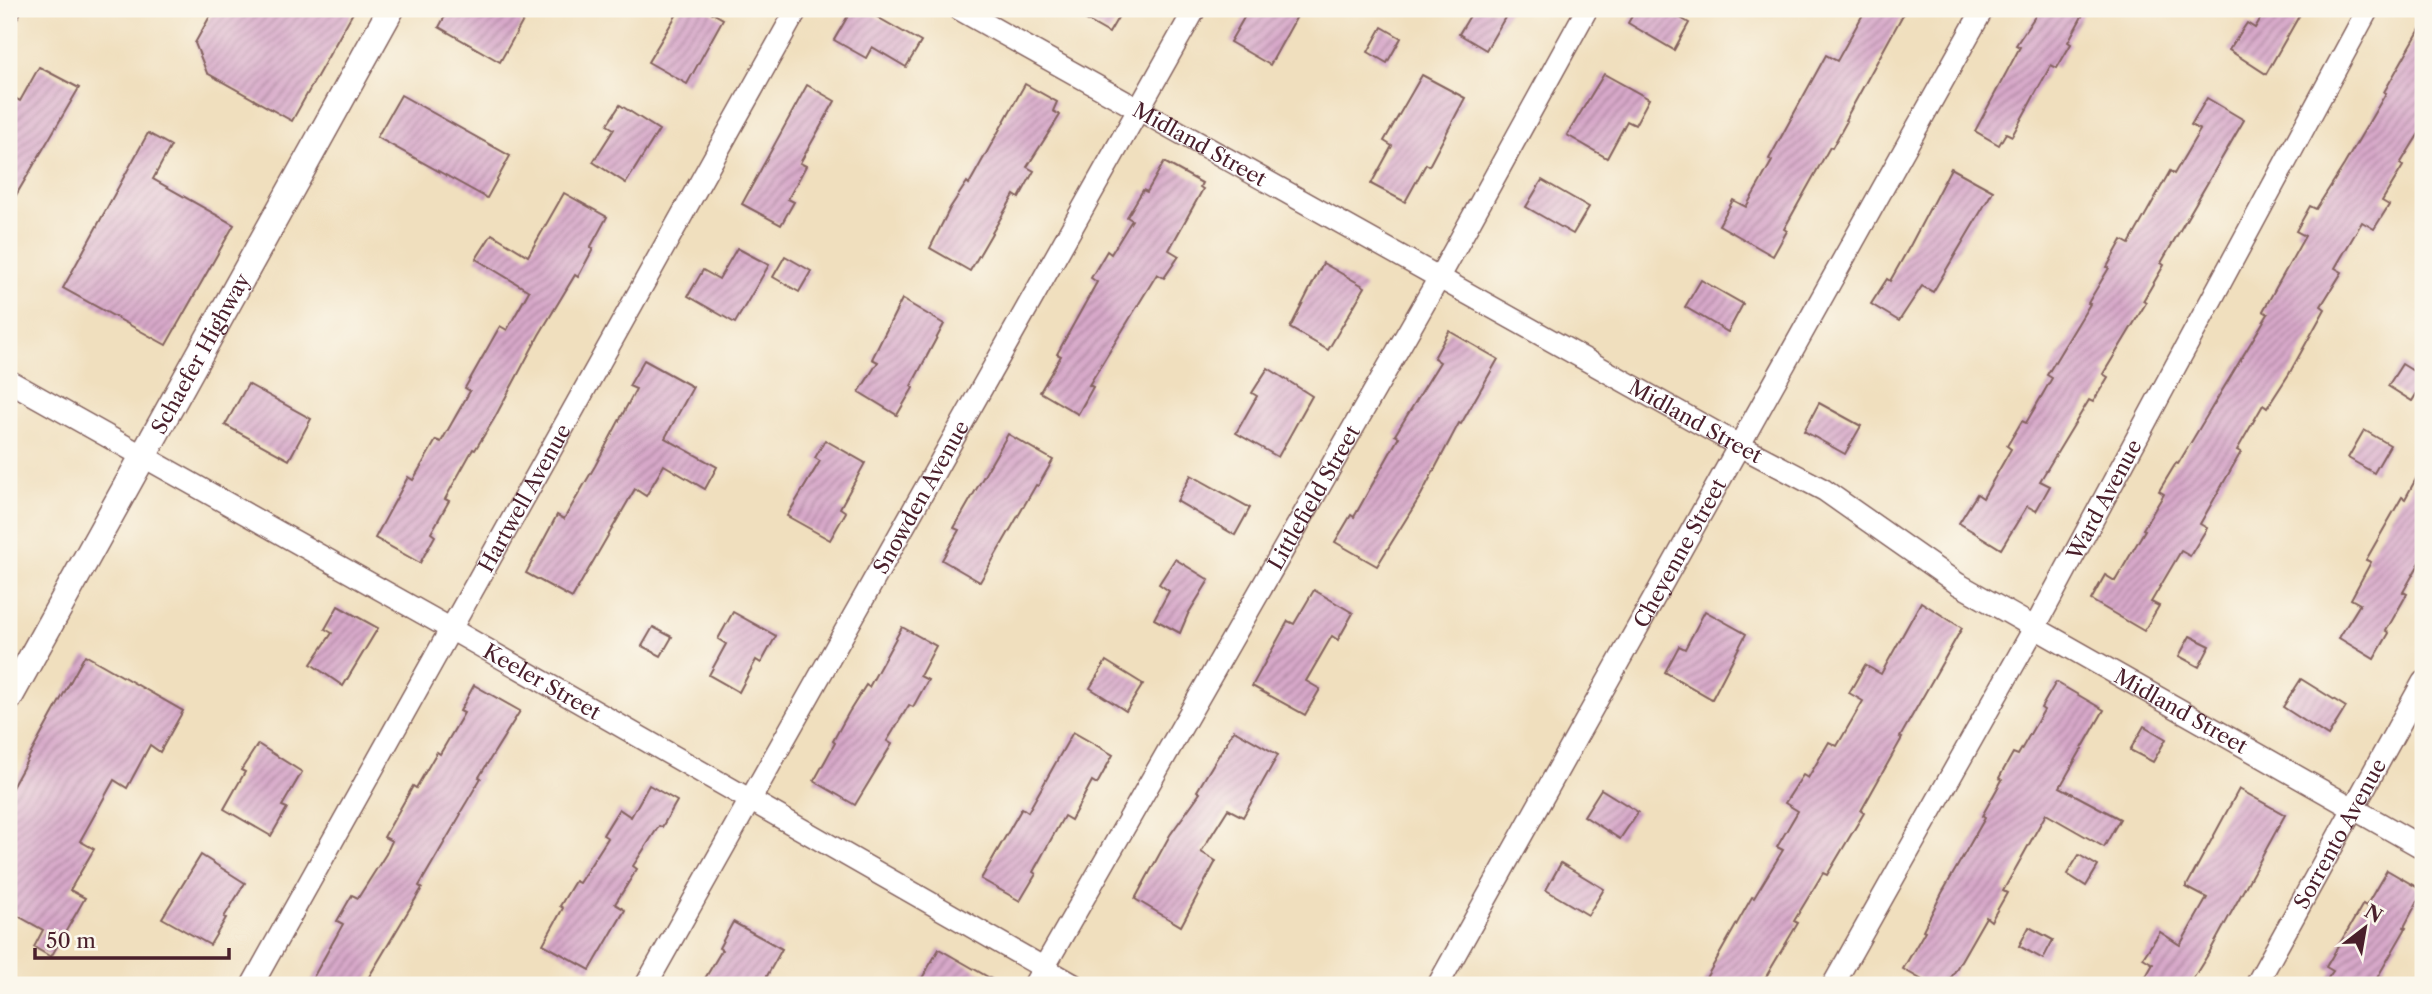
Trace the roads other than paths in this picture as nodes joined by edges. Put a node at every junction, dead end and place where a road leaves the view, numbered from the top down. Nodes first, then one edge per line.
1 (391, 9) edge
2 (797, 9) edge
3 (959, 9) edge
4 (1195, 9) edge
5 (1587, 9) edge
6 (1983, 9) edge
7 (2368, 9) edge
8 (1139, 109) junction
9 (1439, 278) junction
10 (9, 381) edge
11 (1740, 446) junction
12 (144, 455) junction
13 (2035, 627) junction
14 (451, 629) junction
15 (2423, 682) edge
16 (9, 698) edge
17 (751, 800) junction
18 (2354, 808) junction
19 (2423, 848) edge
20 (1039, 977) edge
21 (251, 985) edge
22 (646, 985) edge
23 (1074, 985) edge
24 (1438, 985) edge
25 (1833, 985) edge
26 (2256, 985) edge

1 - 12 street, Schaefer Highway
2 - 14 street, Hartwell Avenue
3 - 8 street, Midland Street
4 - 8 street, Snowden Avenue
5 - 9 street, Littlefield Street
6 - 11 street, Cheyenne Street
7 - 13 street, Ward Avenue
8 - 9 street, Midland Street
8 - 17 street, Snowden Avenue
9 - 11 street, Midland Street
9 - 20 street, Littlefield Street
10 - 12 street, Keeler Street
11 - 13 street, Midland Street
11 - 24 street, Cheyenne Street
12 - 14 street, Keeler Street
12 - 16 street, Schaefer Highway
13 - 18 street, Midland Street
13 - 25 street, Ward Avenue
14 - 17 street, Keeler Street
14 - 21 street, Hartwell Avenue
15 - 18 street, Sorrento Avenue
17 - 20 street, Keeler Street
17 - 22 street, Snowden Avenue
18 - 19 street, Midland Street
18 - 26 street, Sorrento Avenue
20 - 23 street, Keeler Street

